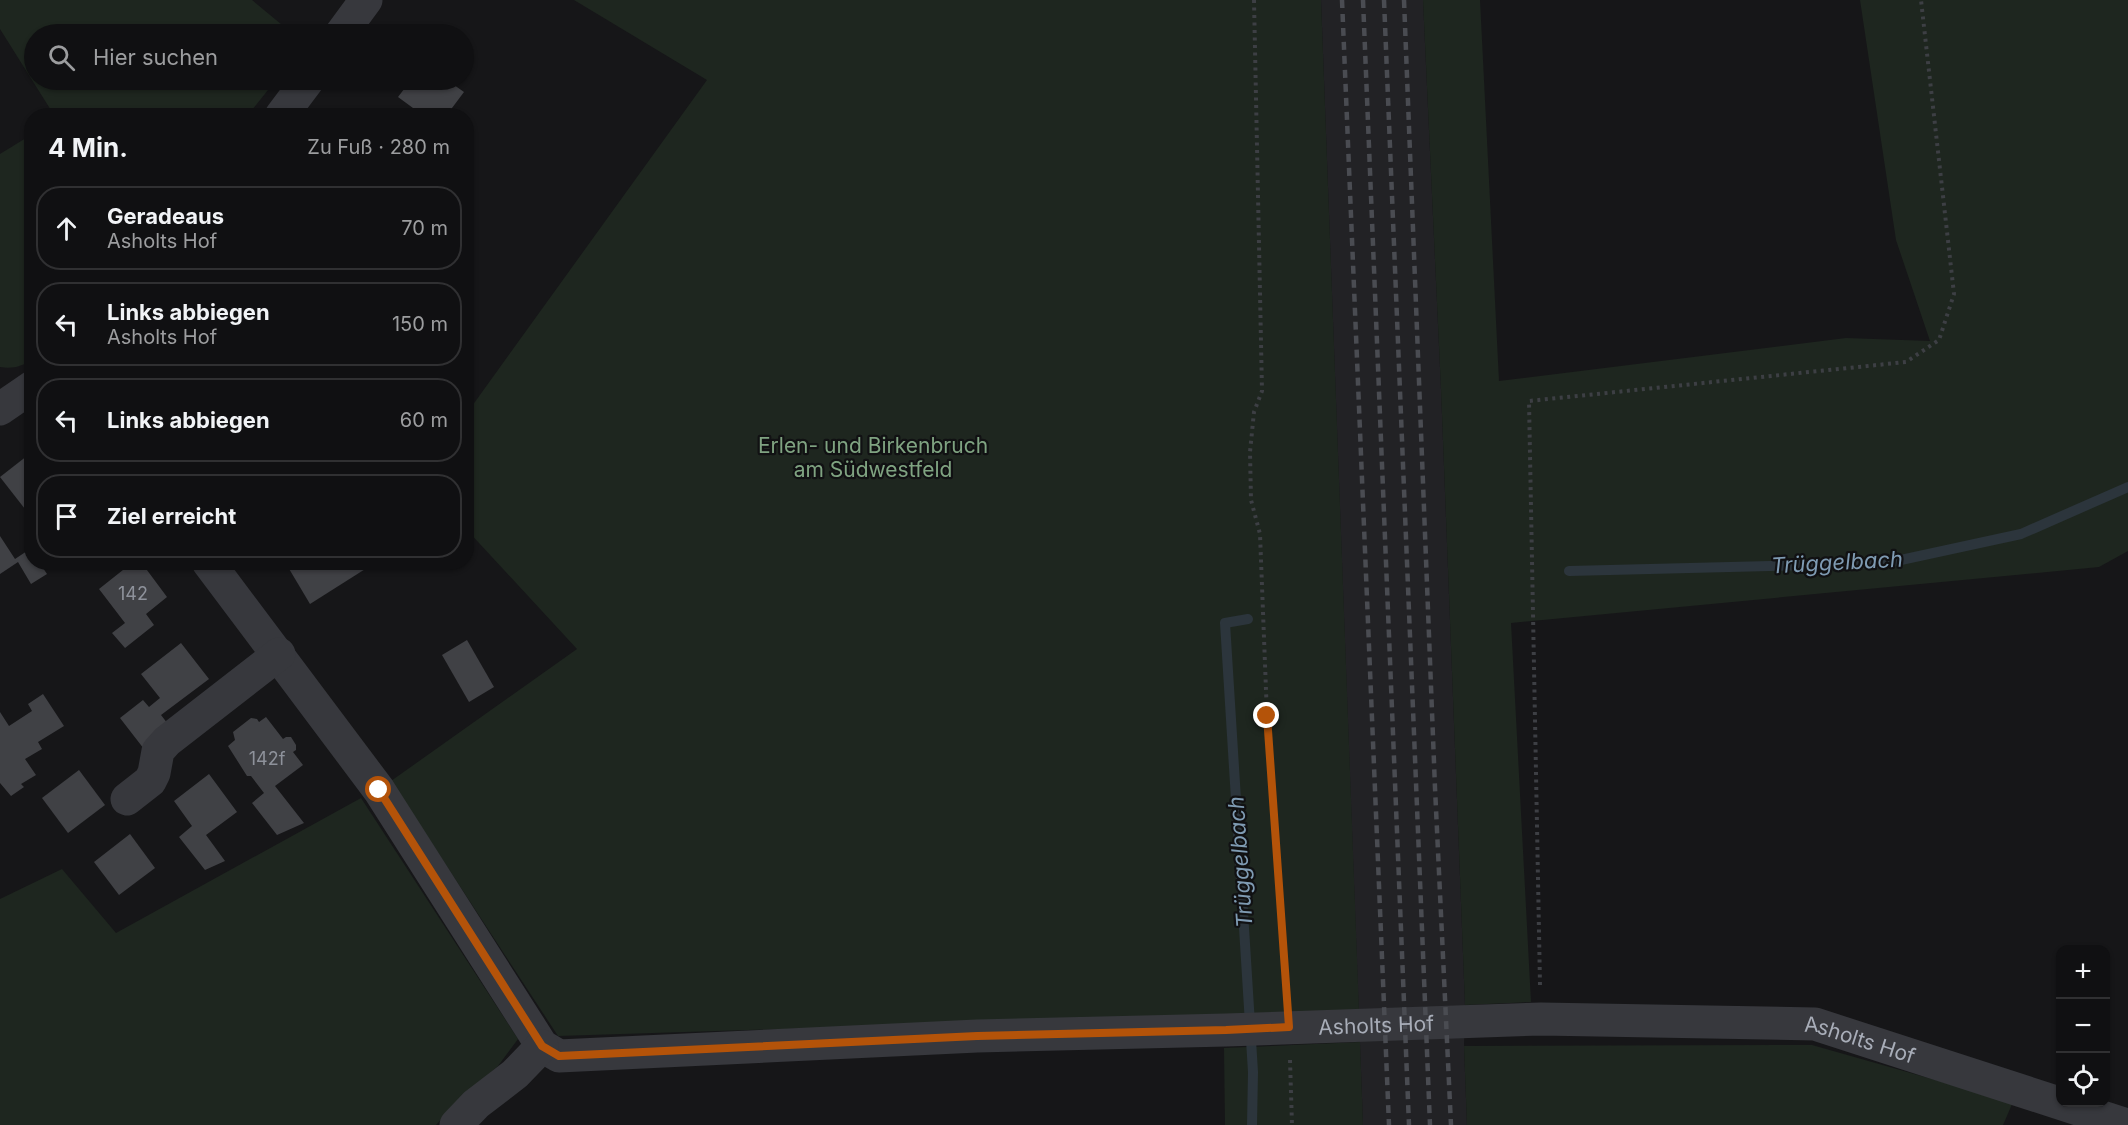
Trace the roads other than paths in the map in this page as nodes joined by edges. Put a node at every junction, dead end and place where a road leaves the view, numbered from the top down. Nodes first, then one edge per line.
1 (366, 0) edge
2 (348, 24) edge
3 (300, 90) edge
4 (286, 108) edge
5 (24, 392) edge
6 (0, 409) edge
7 (214, 570) edge
8 (279, 654) junction
9 (127, 800) dead end
10 (542, 1046) junction
11 (456, 1125) edge
12 (2127, 1125) edge

1 - 2 street
3 - 4 street
5 - 6 street
7 - 8 street
8 - 9 street
8 - 10 street
10 - 11 street
10 - 12 street, Asholts Hof

